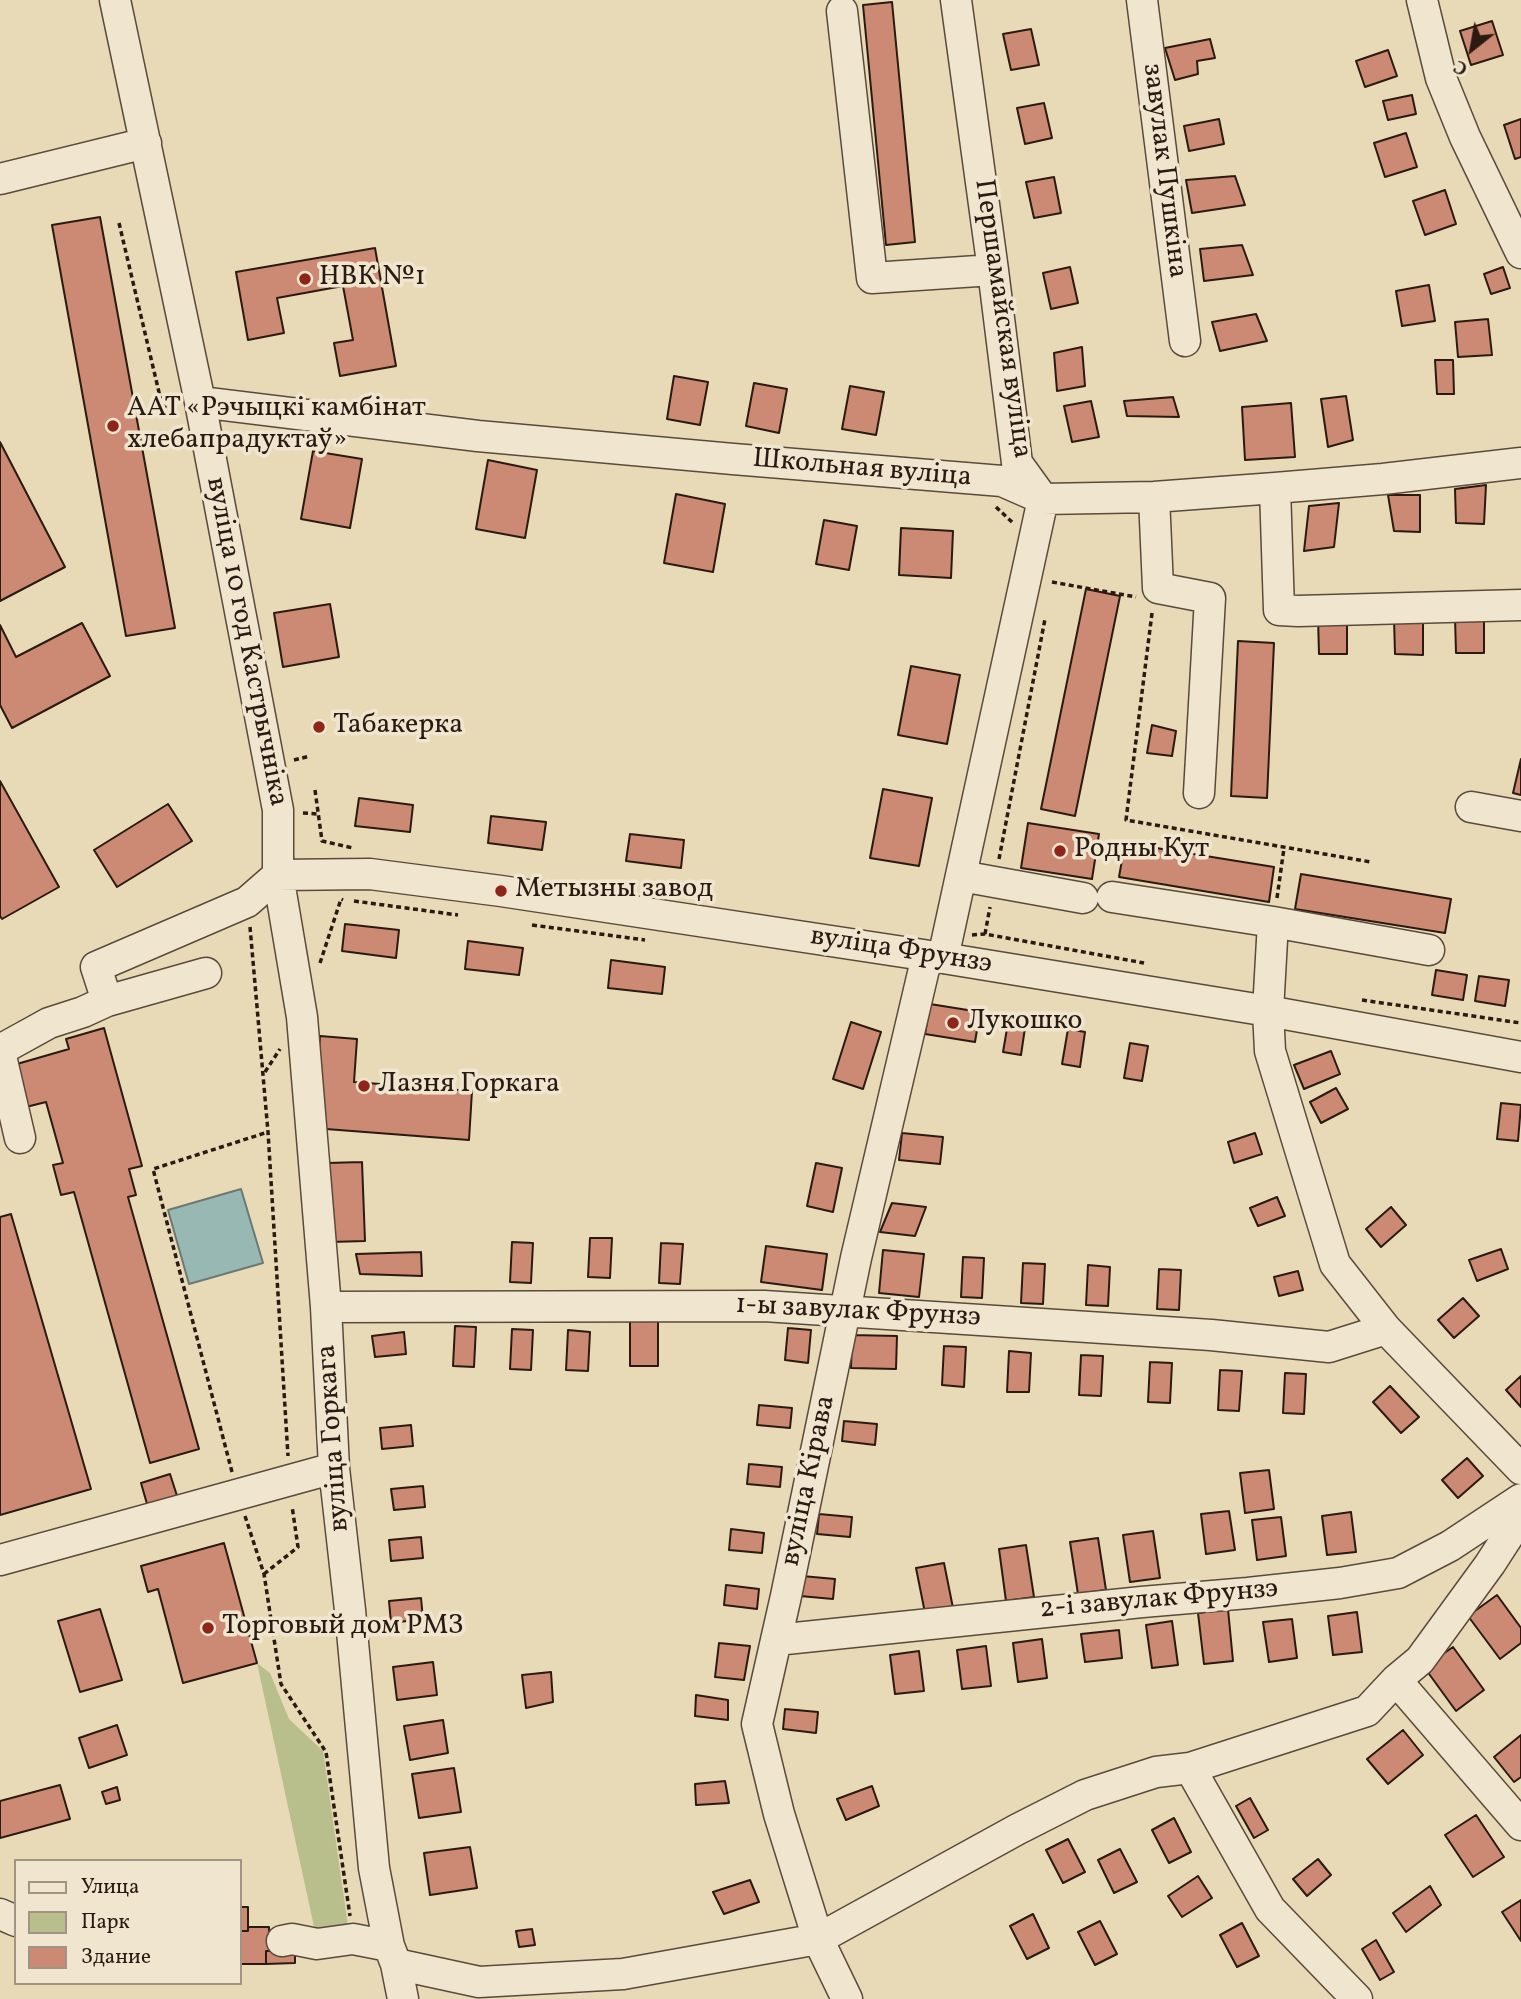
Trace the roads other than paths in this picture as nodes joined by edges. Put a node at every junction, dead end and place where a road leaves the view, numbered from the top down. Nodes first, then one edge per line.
1 (115, 0) edge
2 (956, 0) edge
3 (1142, 0) edge
4 (1422, 0) edge
5 (842, 11) dead end
6 (146, 143) junction
7 (0, 179) edge
8 (1521, 253) edge
9 (993, 270) junction
10 (1185, 341) dead end
11 (200, 402) junction
12 (1521, 463) edge
13 (1275, 488) junction
14 (1154, 497) junction
15 (1043, 499) junction
16 (1521, 604) edge
17 (1199, 793) dead end
18 (1471, 807) dead end
19 (1521, 816) edge
20 (278, 874) junction
21 (961, 876) junction
22 (1273, 922) junction
23 (1429, 950) dead end
24 (935, 957) junction
25 (206, 973) dead end
26 (107, 1002) junction
27 (1268, 1011) junction
28 (0, 1051) edge
29 (1521, 1057) edge
30 (20, 1138) dead end
31 (326, 1307) junction
32 (845, 1311) junction
33 (1386, 1329) junction
34 (334, 1468) junction
35 (1521, 1469) edge
36 (1521, 1499) edge
37 (1521, 1516) edge
38 (0, 1560) edge
39 (776, 1640) junction
40 (1396, 1680) junction
41 (1190, 1768) junction
42 (1521, 1825) edge
43 (818, 1938) junction
44 (282, 1941) dead end
45 (393, 1955) junction
46 (403, 1999) edge
47 (847, 1999) edge
48 (1357, 1999) edge

1 - 6 street, вуліца 10 год Кастрычніка
2 - 9 street, Першамайская вуліца
3 - 10 street, завулак Пушкіна
4 - 8 street
5 - 9 street
6 - 7 street
6 - 11 street, вуліца 10 год Кастрычніка
9 - 15 street, Першамайская вуліца
11 - 15 street, Школьная вуліца
11 - 20 street, вуліца 10 год Кастрычніка
12 - 13 street, Школьная вуліца
13 - 14 street, Школьная вуліца
13 - 16 street
14 - 15 street, Школьная вуліца
14 - 17 street
15 - 21 street
18 - 19 street
20 - 24 street, вуліца Фрунзэ
20 - 26 street
20 - 31 street, вуліца Горкага
21 - 22 street
21 - 24 street
22 - 23 street
22 - 27 street
24 - 27 street, вуліца Фрунзэ
24 - 32 street, вуліца Кірава
25 - 26 street
26 - 28 street
27 - 29 street, вуліца Фрунзэ
27 - 33 street
28 - 30 street
31 - 32 street, 1-ы завулак Фрунзэ
31 - 34 street, вуліца Горкага
32 - 33 street, 1-ы завулак Фрунзэ
32 - 39 street, вуліца Кірава
33 - 35 street
34 - 38 street
34 - 45 street, вуліца Горкага
36 - 39 street, 2-і завулак Фрунзэ
37 - 40 street
39 - 43 street, вуліца Кірава
40 - 41 street
40 - 42 street
41 - 43 street
41 - 48 street
43 - 45 street
43 - 47 street, вуліца Кірава
44 - 45 street
45 - 46 street, вуліца Горкага

